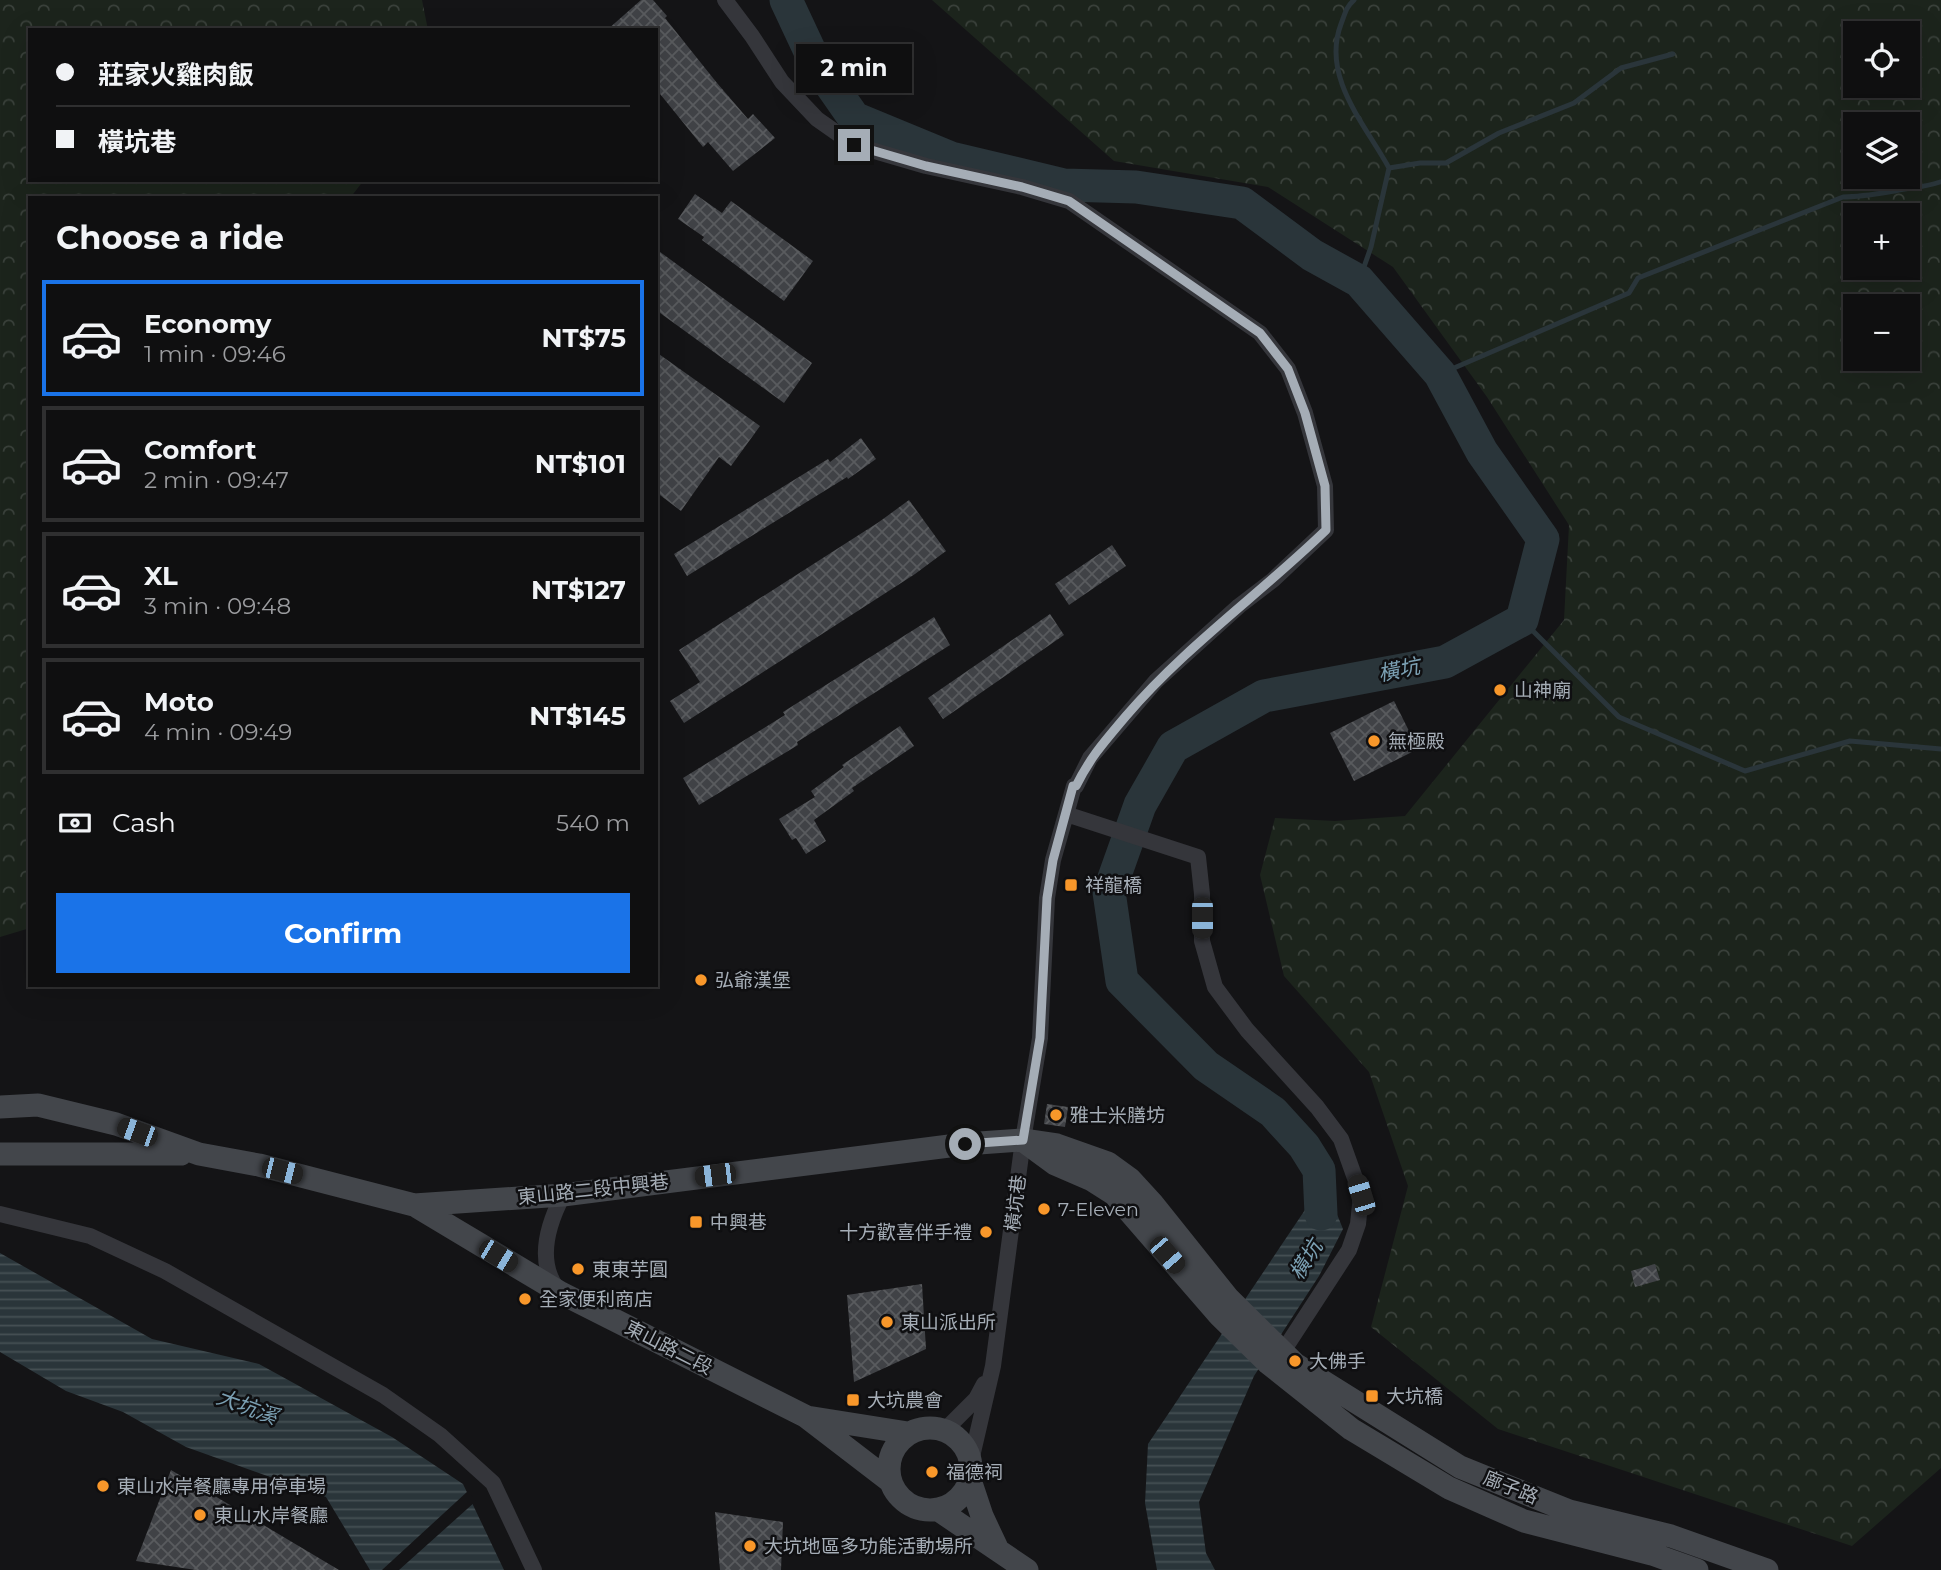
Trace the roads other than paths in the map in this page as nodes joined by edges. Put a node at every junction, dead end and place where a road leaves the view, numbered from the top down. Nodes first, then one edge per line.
1 (725, 0) edge
2 (1066, 814) junction
3 (0, 1107) edge
4 (1023, 1140) junction
5 (0, 1154) edge
6 (199, 1154) junction
7 (563, 1195) junction
8 (414, 1205) junction
9 (0, 1214) edge
10 (561, 1293) junction
11 (1276, 1358) junction
12 (993, 1366) junction
13 (805, 1416) junction
14 (945, 1430) junction
15 (908, 1433) junction
16 (971, 1470) junction
17 (891, 1482) junction
18 (937, 1509) junction
19 (997, 1548) junction
20 (534, 1570) edge
21 (1027, 1570) edge
22 (1697, 1570) edge
23 (1767, 1570) edge

1 - 2 street, 橫坑巷
2 - 4 street, 橫坑巷
2 - 11 street
3 - 6 main road, 東山路二段
4 - 7 main road, 東山路二段中興巷
4 - 11 main road
4 - 12 street, 橫坑巷
5 - 6 main road, 東山路二段
6 - 8 main road, 東山路二段
7 - 8 main road, 東山路二段中興巷
7 - 10 street
8 - 10 main road, 東山路二段
9 - 20 street
10 - 13 main road, 東山路二段
11 - 22 main road, 廍子路
11 - 23 main road, 廍子路
12 - 14 street
12 - 16 street, 橫坑巷
13 - 15 main road
13 - 17 main road, 東山路二段
14 - 15 main road
14 - 16 main road
15 - 17 main road
16 - 18 main road
16 - 19 main road
17 - 18 main road
18 - 19 main road
19 - 21 main road

